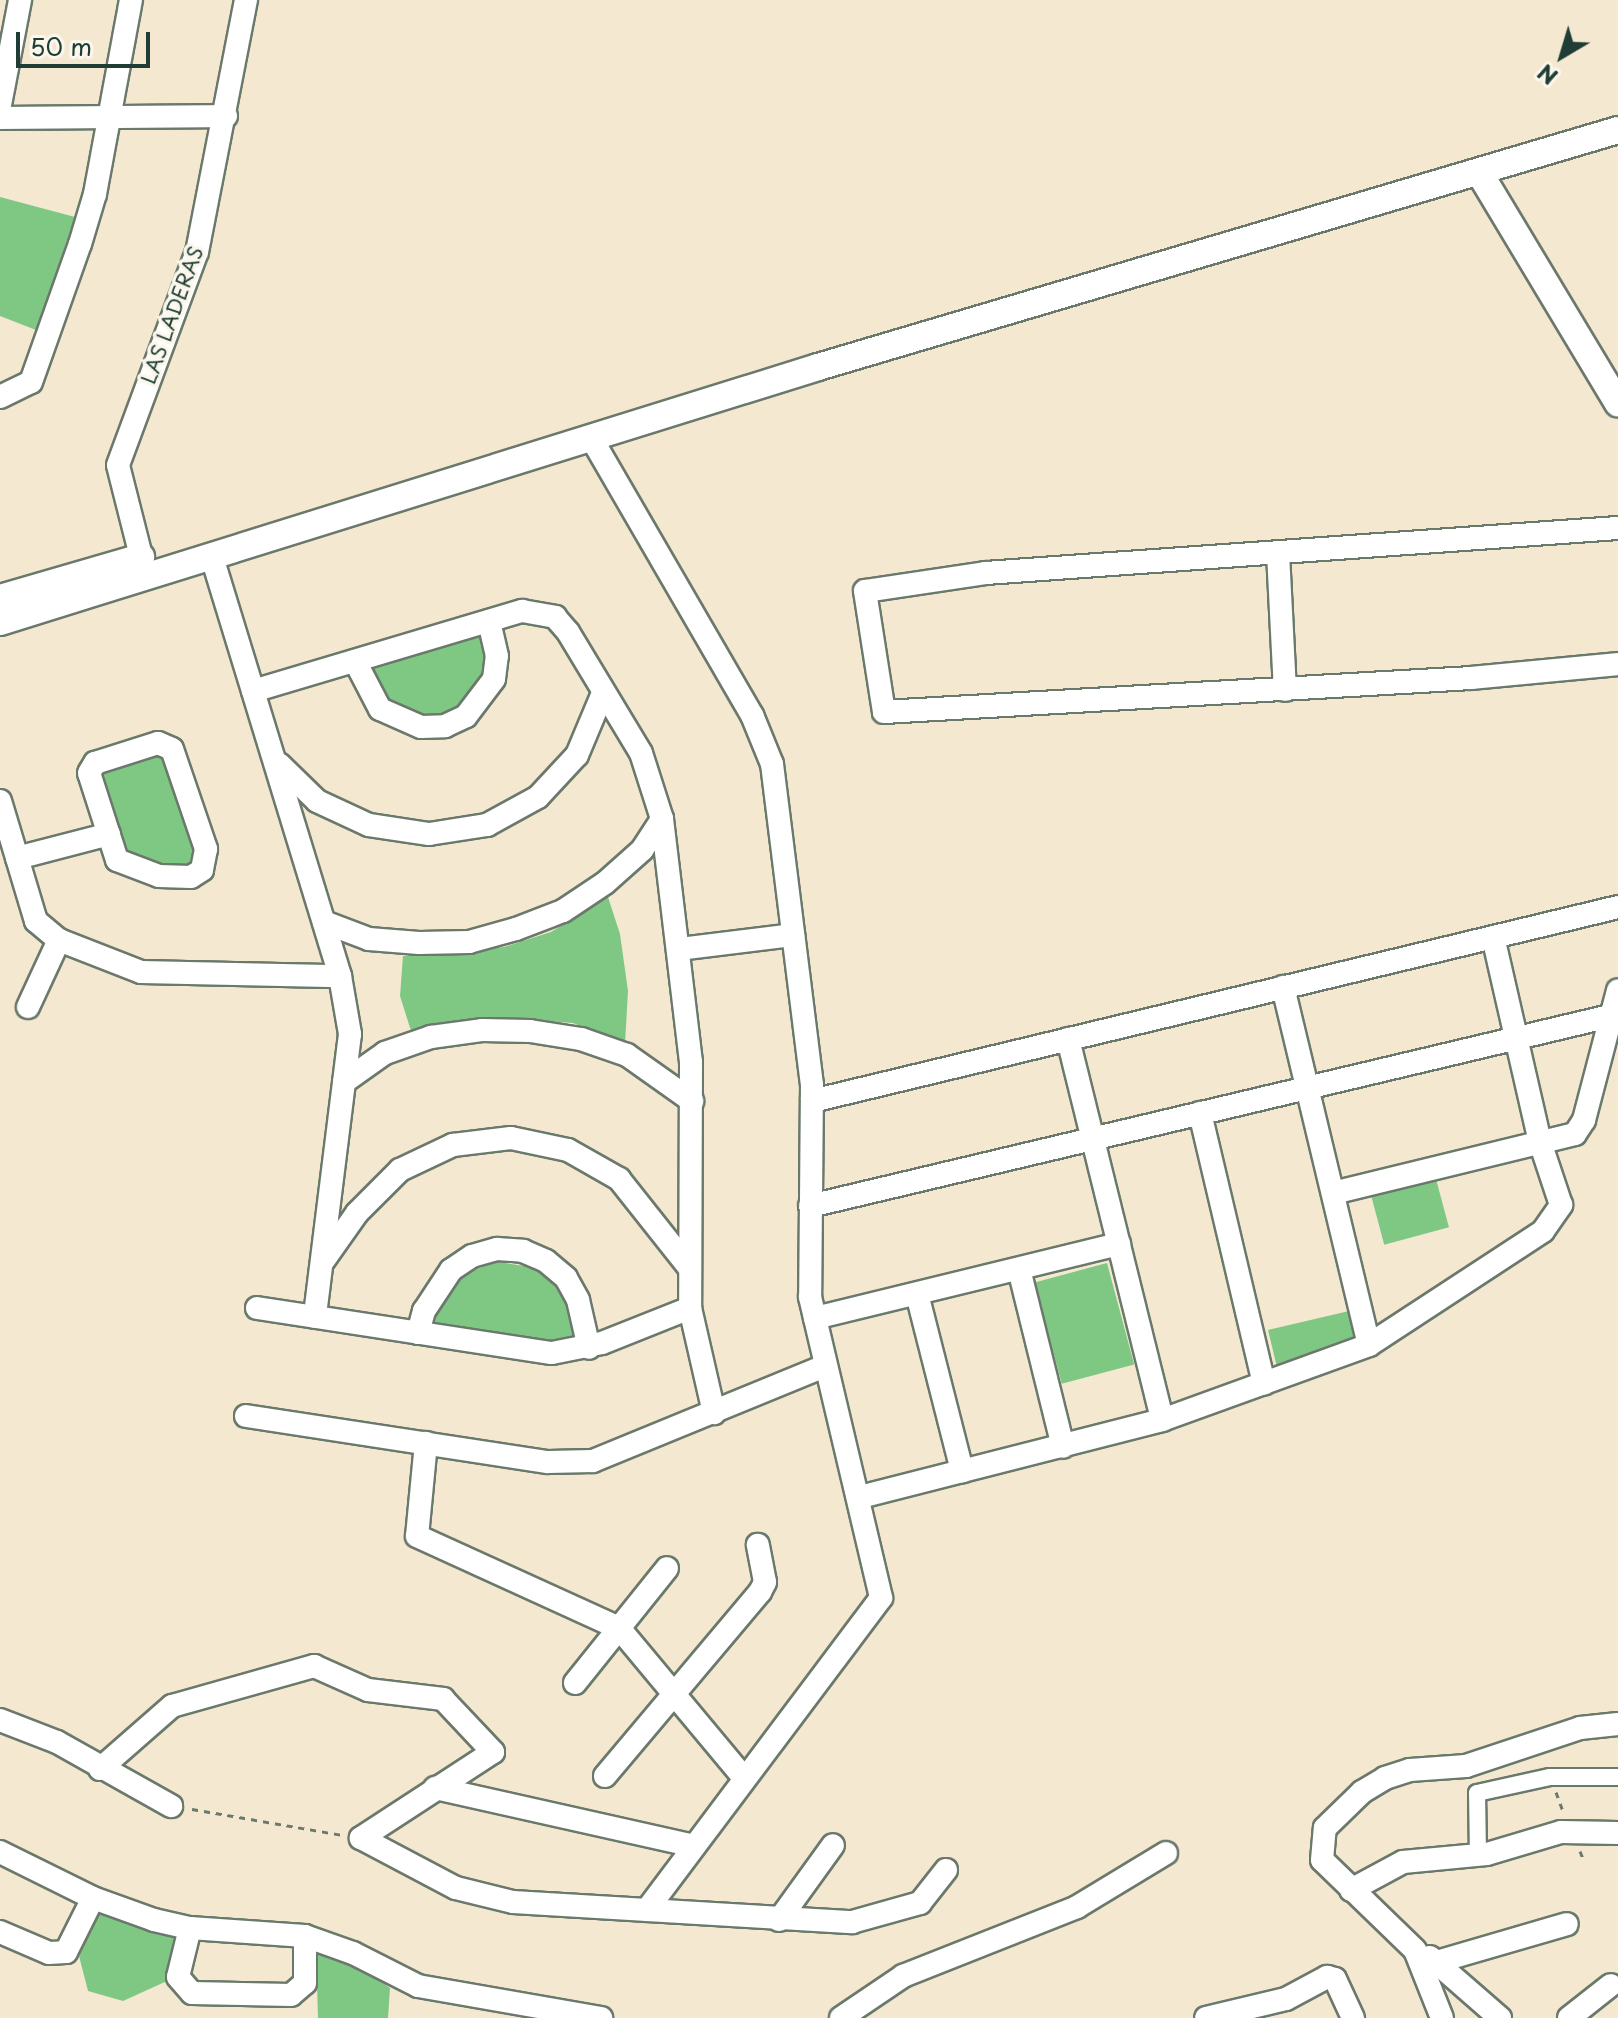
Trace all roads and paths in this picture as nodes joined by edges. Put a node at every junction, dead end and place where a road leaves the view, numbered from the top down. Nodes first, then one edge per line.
1 (20, 0) edge
2 (131, 0) edge
3 (246, 0) edge
4 (0, 105) edge
5 (226, 116) junction
6 (108, 117) junction
7 (0, 118) edge
8 (1618, 130) edge
9 (1479, 172) junction
10 (0, 397) edge
11 (1618, 403) edge
12 (593, 441) junction
13 (1618, 528) edge
14 (1278, 553) junction
15 (212, 557) junction
16 (144, 567) junction
17 (0, 598) edge
18 (489, 621) junction
19 (0, 622) edge
20 (355, 661) junction
21 (1618, 664) edge
22 (1285, 690) junction
23 (253, 691) junction
24 (603, 693) junction
25 (273, 757) junction
26 (0, 801) edge
27 (662, 819) junction
28 (109, 834) junction
29 (17, 858) junction
30 (1618, 907) edge
31 (324, 922) junction
32 (793, 935) junction
33 (1493, 937) junction
34 (59, 940) junction
35 (679, 949) junction
36 (340, 976) junction
37 (1283, 987) junction
38 (1618, 990) edge
39 (28, 1007) dead end
40 (1610, 1016) junction
41 (1516, 1038) junction
42 (1068, 1039) junction
43 (344, 1082) junction
44 (1307, 1088) junction
45 (692, 1101) junction
46 (812, 1101) junction
47 (1200, 1113) junction
48 (1093, 1138) junction
49 (1540, 1142) junction
50 (1333, 1193) junction
51 (810, 1206) junction
52 (1119, 1244) junction
53 (321, 1264) junction
54 (688, 1266) junction
55 (1019, 1269) junction
56 (917, 1294) junction
57 (257, 1308) dead end
58 (690, 1308) junction
59 (315, 1317) junction
60 (815, 1318) junction
61 (418, 1333) junction
62 (1369, 1345) junction
63 (589, 1348) junction
64 (825, 1366) junction
65 (1264, 1384) junction
66 (714, 1413) junction
67 (246, 1416) dead end
68 (1162, 1420) junction
69 (426, 1443) junction
70 (1063, 1447) junction
71 (962, 1471) junction
72 (860, 1497) junction
73 (758, 1545) dead end
74 (667, 1568) dead end
75 (619, 1628) junction
76 (575, 1683) dead end
77 (675, 1694) junction
78 (0, 1720) edge
79 (1618, 1724) edge
80 (100, 1769) junction
81 (605, 1776) dead end
82 (743, 1777) junction
83 (1618, 1777) edge
84 (435, 1788) junction
85 (171, 1806) joint
86 (1618, 1833) edge
87 (361, 1838) junction
88 (833, 1845) dead end
89 (694, 1846) junction
90 (0, 1852) edge
91 (1166, 1853) dead end
92 (1478, 1855) junction
93 (946, 1870) dead end
94 (1351, 1890) junction
95 (93, 1898) junction
96 (647, 1910) junction
97 (779, 1920) junction
98 (1567, 1924) dead end
99 (190, 1928) junction
100 (0, 1932) edge
101 (305, 1936) junction
102 (1415, 1950) junction
103 (1440, 1961) junction
104 (1611, 1985) dead end
105 (495, 2003) junction
106 (1233, 2014) edge
107 (528, 2018) edge
108 (601, 2018) edge
109 (841, 2018) edge
110 (1206, 2018) edge
111 (1353, 2018) edge
112 (1442, 2018) edge
113 (1500, 2018) edge
114 (1569, 2018) edge

1 - 4 street
2 - 6 street
3 - 5 street, LAS LADERAS
5 - 6 street
5 - 16 street, LAS LADERAS
6 - 7 street
6 - 10 street
8 - 9 street
9 - 11 street
9 - 12 street
12 - 15 street
12 - 32 street
13 - 14 street
14 - 22 street
14 - 22 street
15 - 16 street
15 - 23 street
16 - 17 street
16 - 19 street
18 - 20 street
18 - 20 street
18 - 24 street
20 - 23 street
21 - 22 street
23 - 25 street
24 - 25 street
24 - 27 street
25 - 31 street
26 - 29 street
27 - 31 street
27 - 35 street
28 - 28 street
28 - 29 street
29 - 34 street
30 - 33 street
31 - 36 street
32 - 35 street
32 - 46 street
33 - 37 street
33 - 41 street
34 - 36 street
34 - 39 street
35 - 45 street
36 - 43 street
37 - 42 street
37 - 44 street
38 - 40 street
40 - 41 street
40 - 49 street
41 - 44 street
41 - 49 street
42 - 46 street
42 - 48 street
43 - 45 street
43 - 53 street
44 - 47 street
44 - 50 street
45 - 54 street
46 - 51 street
47 - 48 street
47 - 65 street
48 - 51 street
48 - 52 street
49 - 50 street
49 - 62 street
50 - 62 street
51 - 60 street
52 - 55 street
52 - 68 street
53 - 54 street
53 - 59 street
54 - 58 street
55 - 56 street
55 - 70 street
56 - 60 street
56 - 71 street
57 - 59 street
58 - 63 street
58 - 66 street
59 - 61 street
60 - 64 street
61 - 63 street
61 - 63 street
62 - 65 street
64 - 66 street
64 - 72 street
65 - 68 street
66 - 69 street
67 - 69 street
68 - 70 street
69 - 75 street
70 - 71 street
71 - 72 street
72 - 82 street
73 - 77 street
74 - 75 street
75 - 76 street
75 - 77 street
77 - 81 street
77 - 82 street
78 - 80 street
79 - 94 street
80 - 84 street
80 - 85 street
82 - 89 street
83 - 92 street
84 - 87 street
84 - 89 street
85 - 87 path
86 - 92 street
87 - 96 street
88 - 97 street
89 - 96 street
90 - 95 street
91 - 109 street
92 - 94 street
93 - 97 street
94 - 102 street
95 - 99 street
95 - 100 street
96 - 97 street
98 - 103 street
99 - 101 street
99 - 101 street
101 - 105 street
102 - 103 street
102 - 112 street
103 - 113 street
104 - 114 street
105 - 107 street
105 - 108 street
106 - 110 street
106 - 111 street

